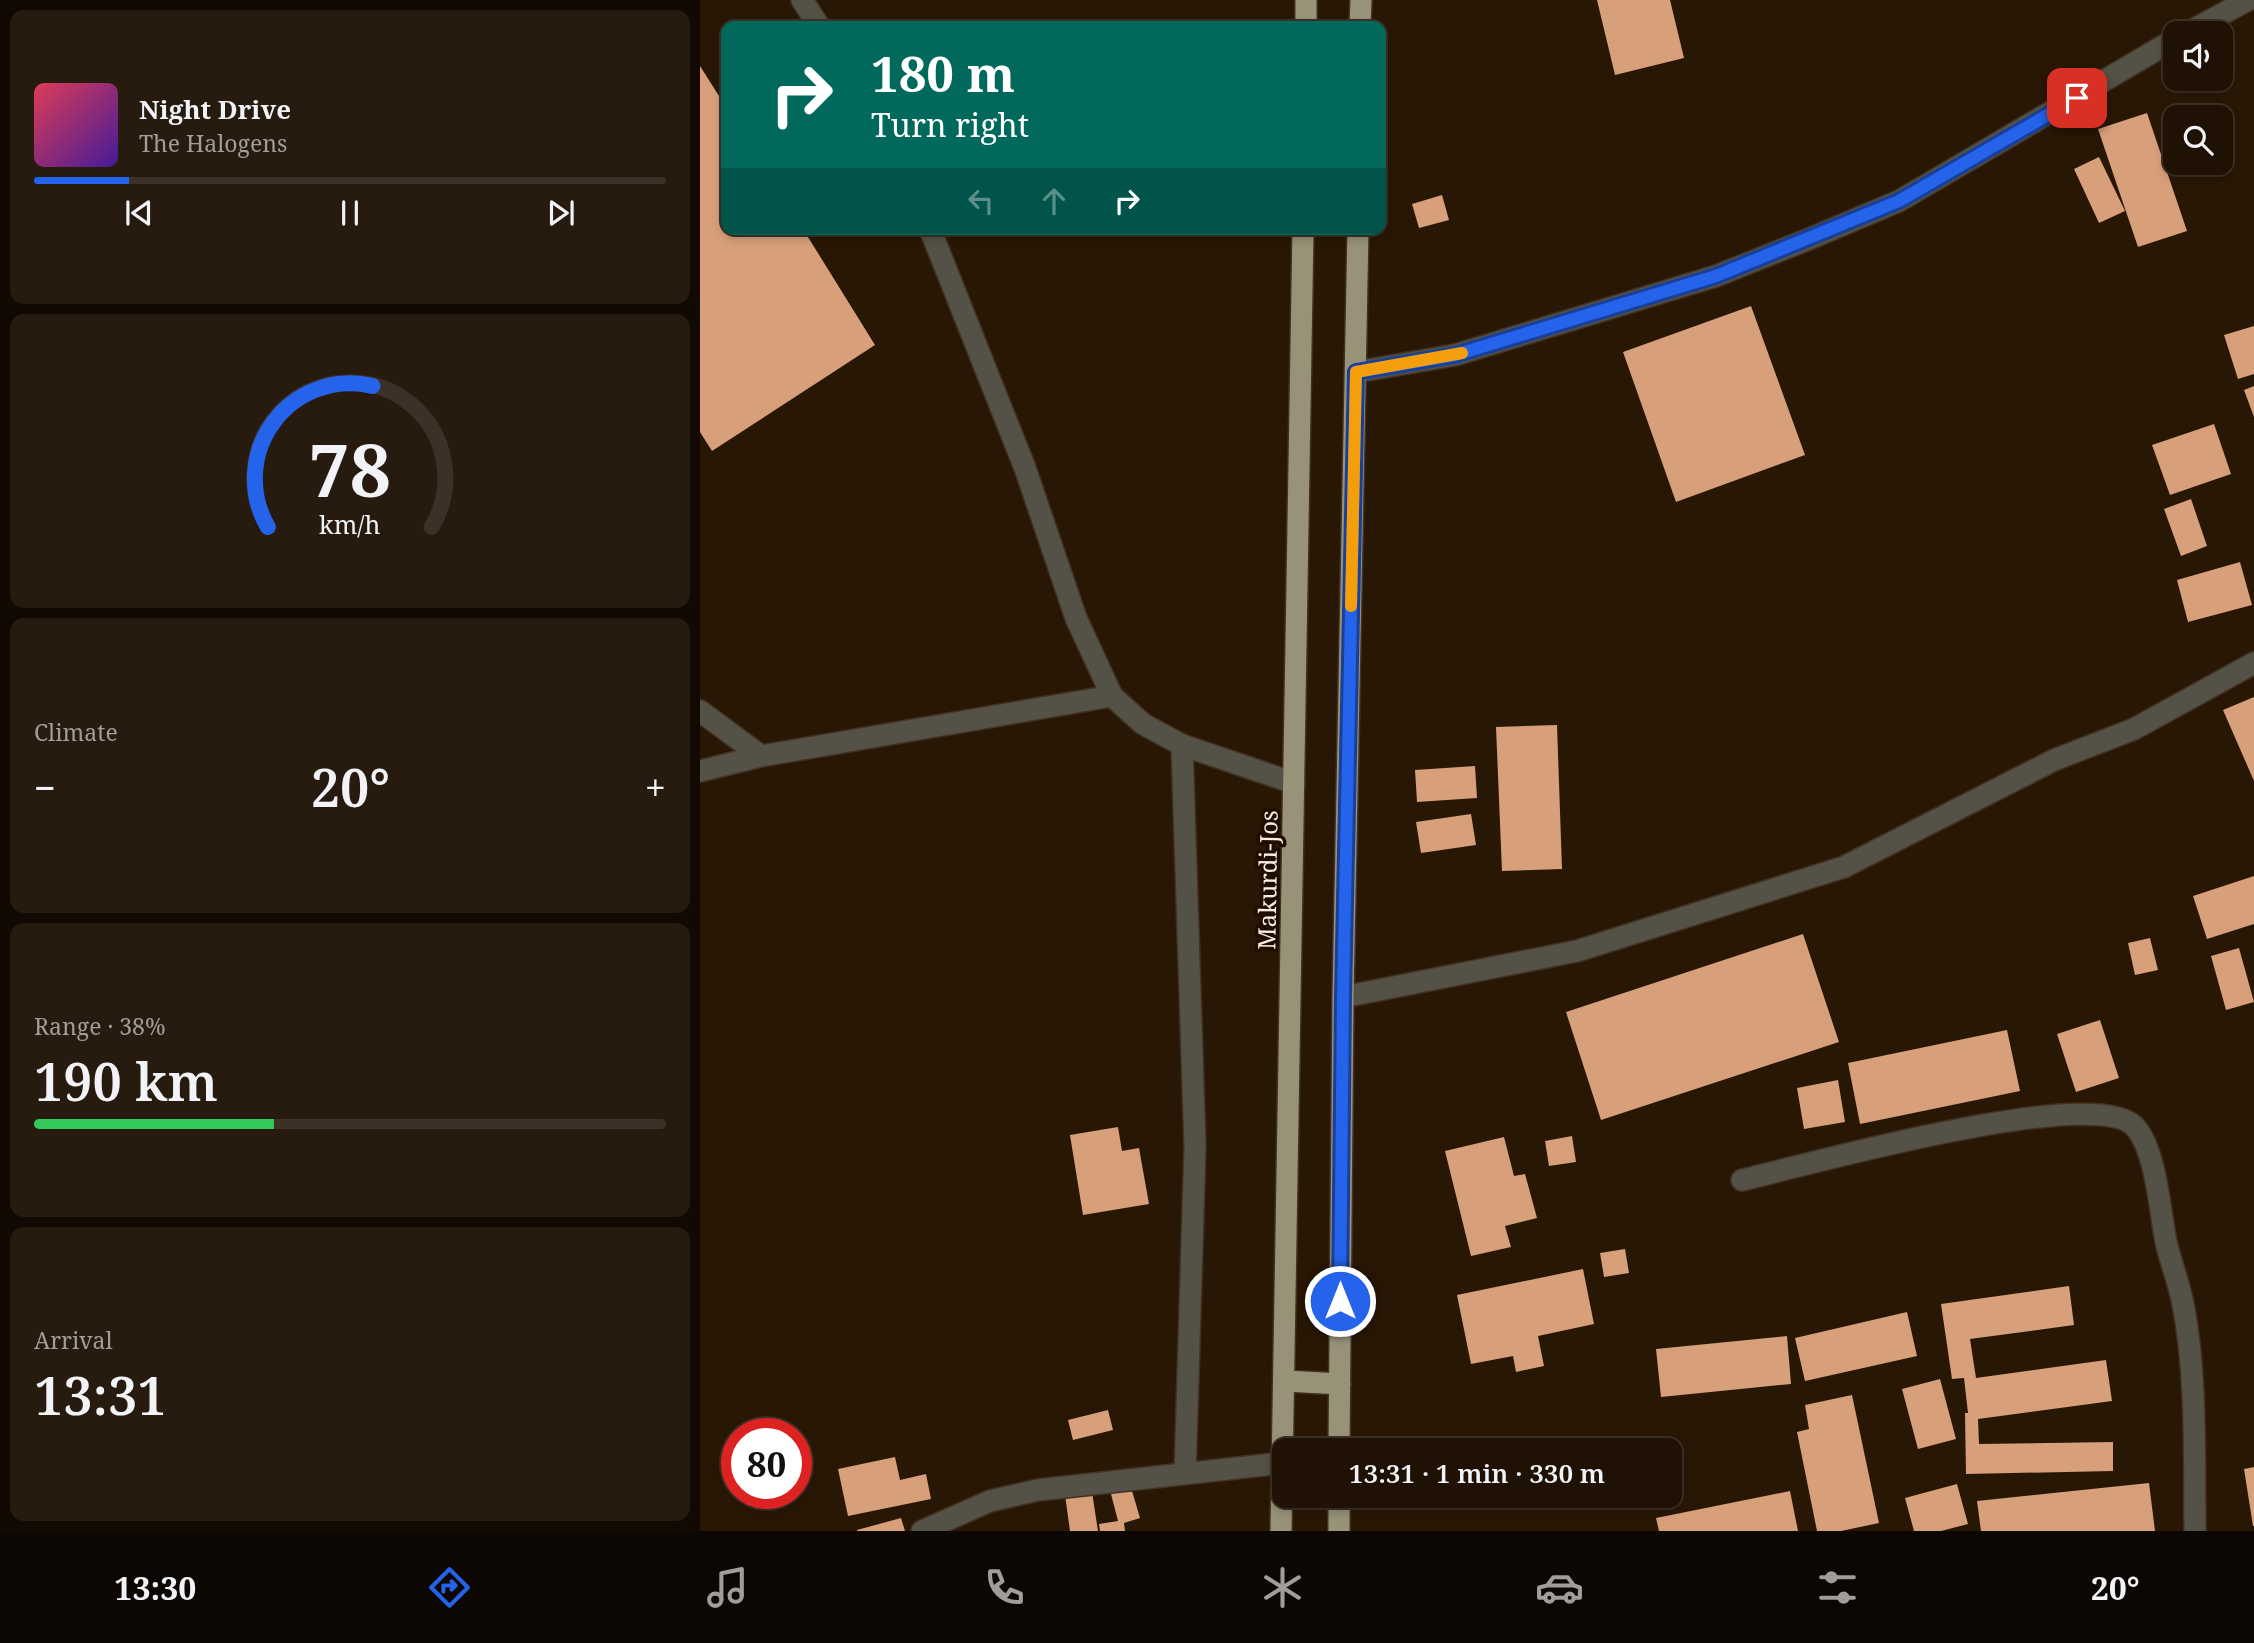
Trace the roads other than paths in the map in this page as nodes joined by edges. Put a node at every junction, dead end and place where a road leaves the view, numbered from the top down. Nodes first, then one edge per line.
1 (802, 0) edge
2 (1306, 0) edge
3 (1361, 0) edge
4 (2248, 0) edge
5 (816, 21) edge
6 (1306, 21) edge
7 (1360, 21) edge
8 (2209, 21) edge
9 (2163, 46) edge
10 (932, 235) edge
11 (1303, 235) edge
12 (1358, 235) edge
13 (1356, 372) junction
14 (2254, 663) edge
15 (1112, 696) junction
16 (700, 711) edge
17 (1182, 745) junction
18 (761, 756) junction
19 (700, 771) edge
20 (1294, 783) junction
21 (1343, 997) junction
22 (1742, 1180) dead end
23 (1286, 1381) junction
24 (1340, 1384) junction
25 (1283, 1438) edge
26 (1339, 1438) edge
27 (1272, 1464) edge
28 (1185, 1474) junction
29 (1281, 1508) edge
30 (1339, 1508) edge
31 (922, 1531) edge
32 (1281, 1531) edge
33 (1339, 1531) edge
34 (2195, 1531) edge

1 - 5 street
2 - 6 highway
3 - 7 highway
4 - 8 street
9 - 13 street
10 - 15 street
11 - 20 highway, Makurdi-Jos
12 - 13 highway
13 - 21 highway
14 - 21 street
15 - 17 street
15 - 18 street
16 - 18 street
17 - 20 street
17 - 28 street
18 - 19 street
20 - 23 highway, Makurdi-Jos
21 - 24 highway
22 - 34 street
23 - 24 highway
23 - 25 highway, Makurdi-Jos
24 - 26 highway
27 - 28 street
28 - 31 street
29 - 32 highway, Makurdi-Jos
30 - 33 highway

